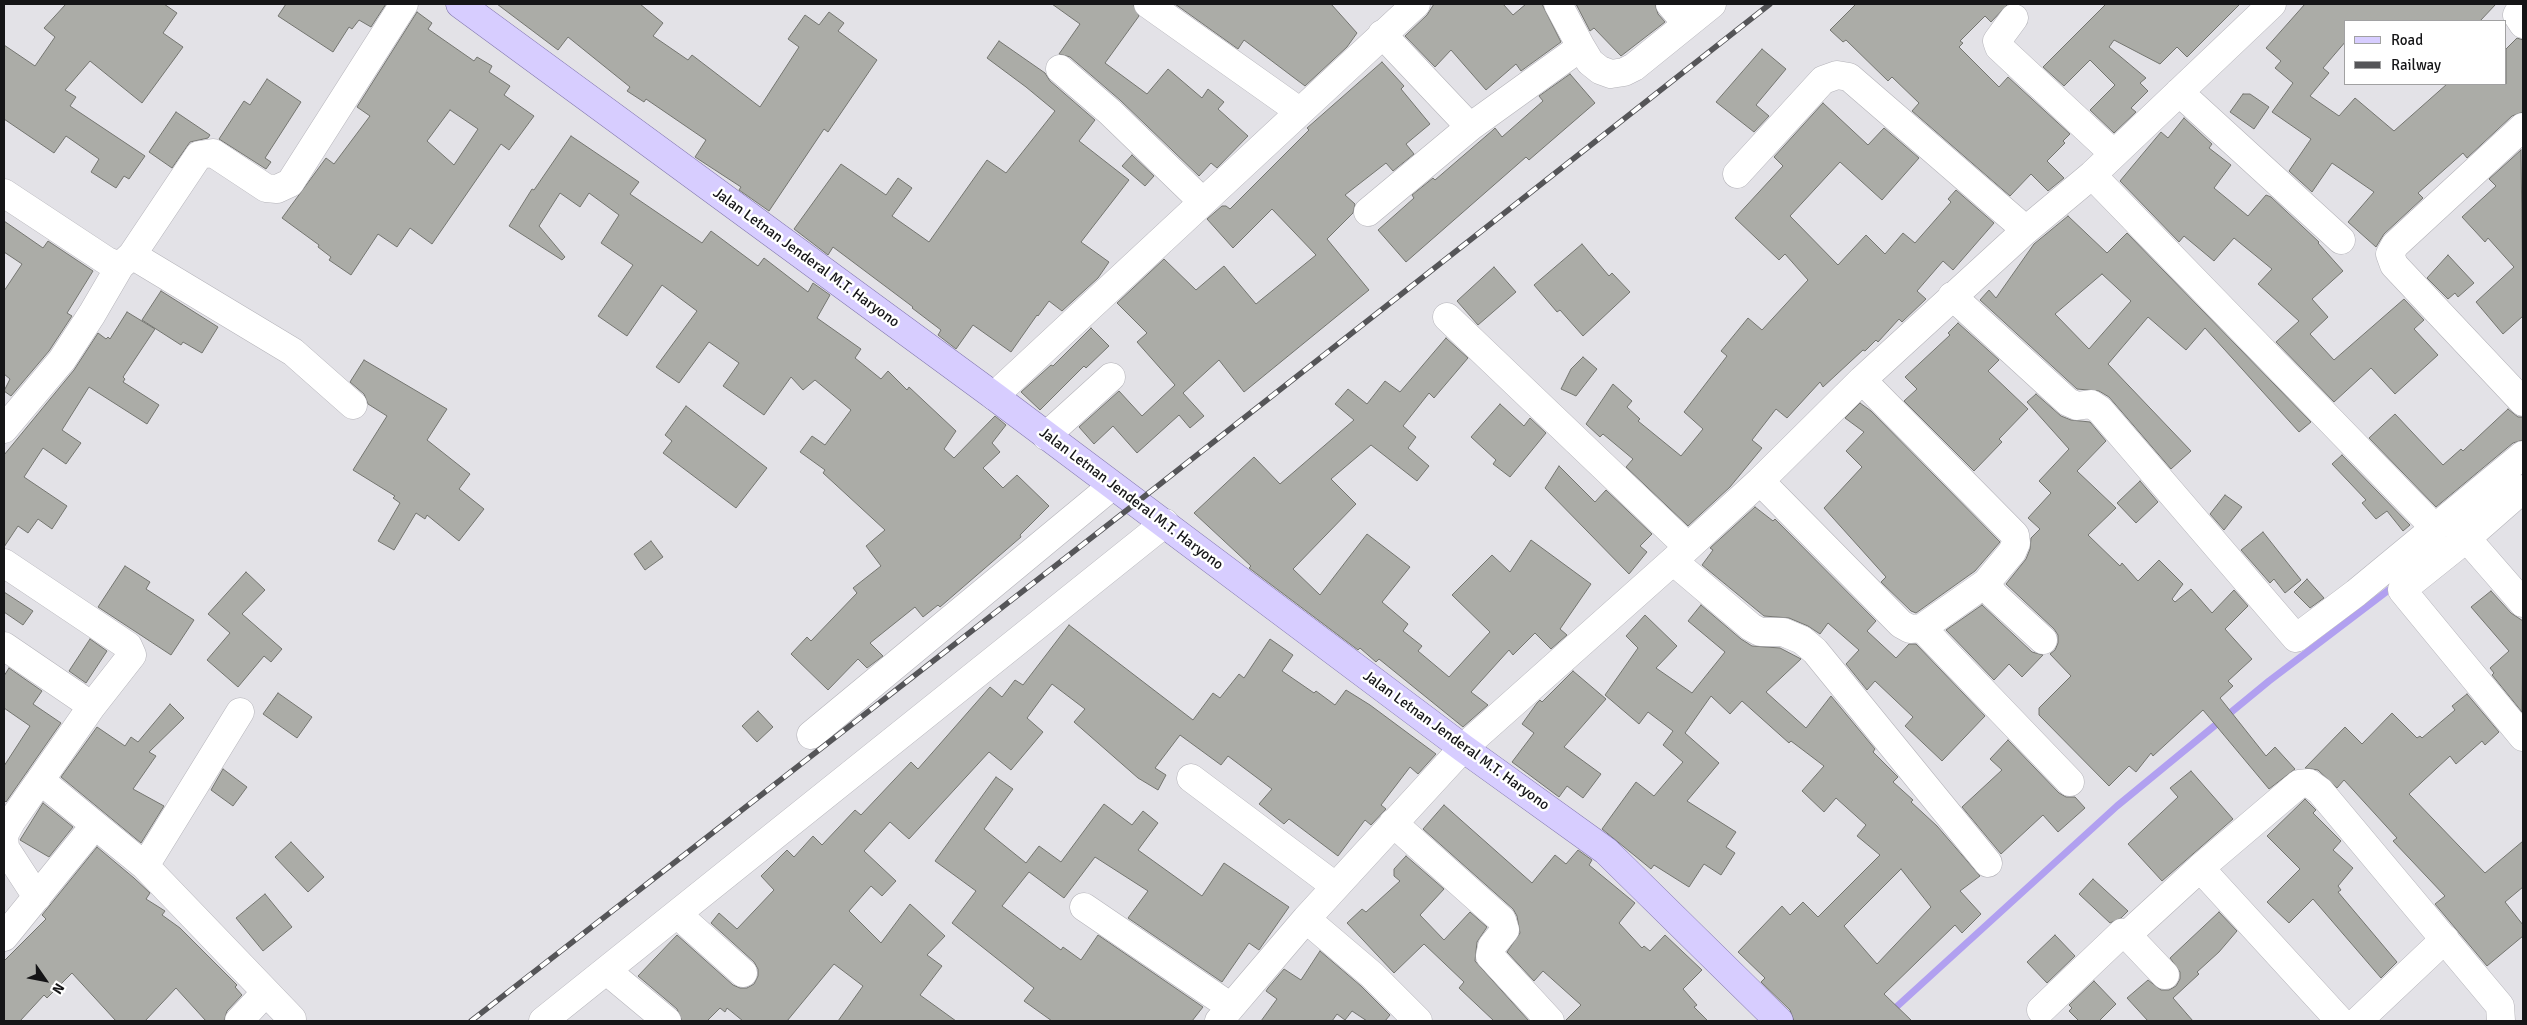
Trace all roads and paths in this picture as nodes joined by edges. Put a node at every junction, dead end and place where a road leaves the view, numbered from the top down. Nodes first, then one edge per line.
1 (404, 4) edge
2 (460, 4) edge
3 (1148, 4) edge
4 (1416, 4) edge
5 (1558, 4) edge
6 (1712, 4) edge
7 (2272, 4) edge
8 (2523, 5) edge
9 (1679, 14) edge
10 (2014, 18) dead end
11 (2523, 24) edge
12 (1382, 34) junction
13 (1580, 47) junction
14 (1060, 69) dead end
15 (2179, 92) junction
16 (1298, 111) junction
17 (1470, 127) junction
18 (2523, 127) edge
19 (2114, 154) junction
20 (1737, 174) dead end
21 (2092, 175) junction
22 (4, 193) edge
23 (1202, 201) junction
24 (1368, 212) dead end
25 (2026, 230) junction
26 (2341, 240) dead end
27 (126, 261) junction
28 (1952, 296) junction
29 (1447, 317) dead end
30 (1110, 377) dead end
31 (1862, 380) junction
32 (994, 396) junction
33 (2523, 402) edge
34 (353, 405) dead end
35 (4, 429) edge
36 (1046, 436) junction
37 (2523, 455) edge
38 (1760, 481) junction
39 (1112, 486) junction
40 (2523, 489) edge
41 (1165, 523) junction
42 (2453, 528) junction
43 (1680, 554) junction
44 (4, 563) edge
45 (1986, 583) junction
46 (2523, 603) edge
47 (1922, 628) junction
48 (2043, 640) dead end
49 (4, 646) edge
50 (92, 706) junction
51 (240, 712) dead end
52 (811, 735) dead end
53 (2523, 736) edge
54 (1464, 748) junction
55 (1191, 778) dead end
56 (40, 780) junction
57 (2070, 782) dead end
58 (1393, 823) junction
59 (95, 825) junction
60 (1988, 863) dead end
61 (145, 866) junction
62 (2200, 868) junction
63 (1336, 886) junction
64 (37, 897) junction
65 (1084, 907) dead end
66 (677, 914) junction
67 (1306, 919) junction
68 (2127, 935) junction
69 (4, 937) edge
70 (2445, 938) junction
71 (606, 970) junction
72 (743, 973) dead end
73 (2165, 975) dead end
74 (266, 992) junction
75 (2042, 1010) edge
76 (1225, 1014) edge
77 (292, 1019) dead end
78 (239, 1021) edge
79 (543, 1021) edge
80 (667, 1021) edge
81 (1418, 1021) edge
82 (1550, 1021) edge
83 (1779, 1021) edge
84 (2340, 1021) edge
85 (2358, 1021) edge
86 (2501, 1021) edge

1 - 27 street
2 - 32 main road, Jalan Letnan Jenderal M.T. Haryono
3 - 16 street
4 - 12 street
5 - 13 street
6 - 9 street
7 - 15 street
8 - 11 street
9 - 13 street
10 - 19 street
12 - 16 street
12 - 17 street
13 - 17 street
14 - 23 street
15 - 19 street
15 - 26 street
16 - 23 street
17 - 24 street
18 - 33 street
19 - 21 street
20 - 25 street
21 - 25 street
21 - 42 street
22 - 27 street
23 - 32 street
25 - 28 street
27 - 34 street
27 - 35 street
28 - 31 street
28 - 42 street
29 - 43 street
30 - 36 street
31 - 38 street
31 - 45 street
32 - 36 main road, Jalan Letnan Jenderal M.T. Haryono
36 - 39 main road, Jalan Letnan Jenderal M.T. Haryono
37 - 42 street
38 - 43 street
38 - 47 street
39 - 41 main road, Jalan Letnan Jenderal M.T. Haryono
39 - 52 street
40 - 42 street
41 - 54 main road, Jalan Letnan Jenderal M.T. Haryono
41 - 66 street
42 - 46 street
42 - 53 street
43 - 54 street
43 - 60 street
44 - 50 street
45 - 47 street
45 - 48 street
47 - 57 street
49 - 50 street
50 - 56 street
51 - 61 street
54 - 58 street
54 - 83 main road, Jalan Letnan Jenderal M.T. Haryono
55 - 63 street
56 - 59 street
56 - 64 street
58 - 63 street
58 - 82 street
59 - 61 street
59 - 64 street
61 - 74 street
62 - 68 street
62 - 70 street
62 - 84 street
63 - 67 street
64 - 69 street
65 - 76 street
66 - 71 street
66 - 72 street
67 - 76 street
67 - 81 street
68 - 73 street
68 - 75 street
70 - 85 street
70 - 86 street
71 - 79 street
71 - 80 street
74 - 77 street
74 - 78 street

